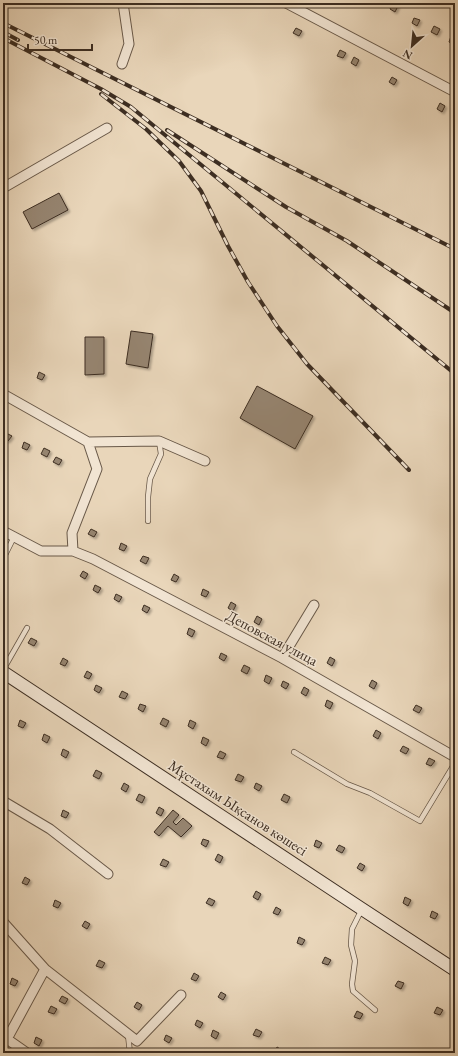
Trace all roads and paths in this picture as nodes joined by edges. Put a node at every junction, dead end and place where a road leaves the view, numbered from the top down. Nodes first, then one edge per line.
1 (122, 3) edge
2 (286, 3) edge
3 (122, 64) dead end
4 (455, 92) edge
5 (107, 128) dead end
6 (3, 188) edge
7 (3, 394) edge
8 (159, 441) junction
9 (88, 442) junction
10 (205, 461) dead end
11 (148, 521) dead end
12 (3, 532) edge
13 (14, 537) junction
14 (73, 551) junction
15 (3, 559) edge
16 (314, 605) dead end
17 (27, 628) dead end
18 (282, 658) junction
19 (3, 671) edge
20 (294, 752) dead end
21 (455, 756) edge
22 (455, 763) edge
23 (3, 801) edge
24 (108, 874) dead end
25 (362, 909) junction
26 (3, 922) edge
27 (45, 969) junction
28 (455, 970) edge
29 (181, 995) dead end
30 (375, 1010) dead end
31 (128, 1035) junction
32 (27, 1053) edge
33 (130, 1053) edge

1 - 3 street
2 - 4 street
5 - 6 street
7 - 9 street
8 - 9 street
8 - 10 street
8 - 11 lane
9 - 14 street
12 - 13 street
13 - 14 street
13 - 15 lane
14 - 18 street, Деповская улица
16 - 18 street
17 - 19 lane
18 - 21 street, Деповская улица
19 - 25 main road, Мұстахым Ықсанов көшесі
20 - 22 lane
23 - 24 street
25 - 28 main road, Мұстахым Ықсанов көшесі
25 - 30 lane
26 - 27 street
27 - 31 street
27 - 32 street
29 - 31 street
31 - 33 lane

